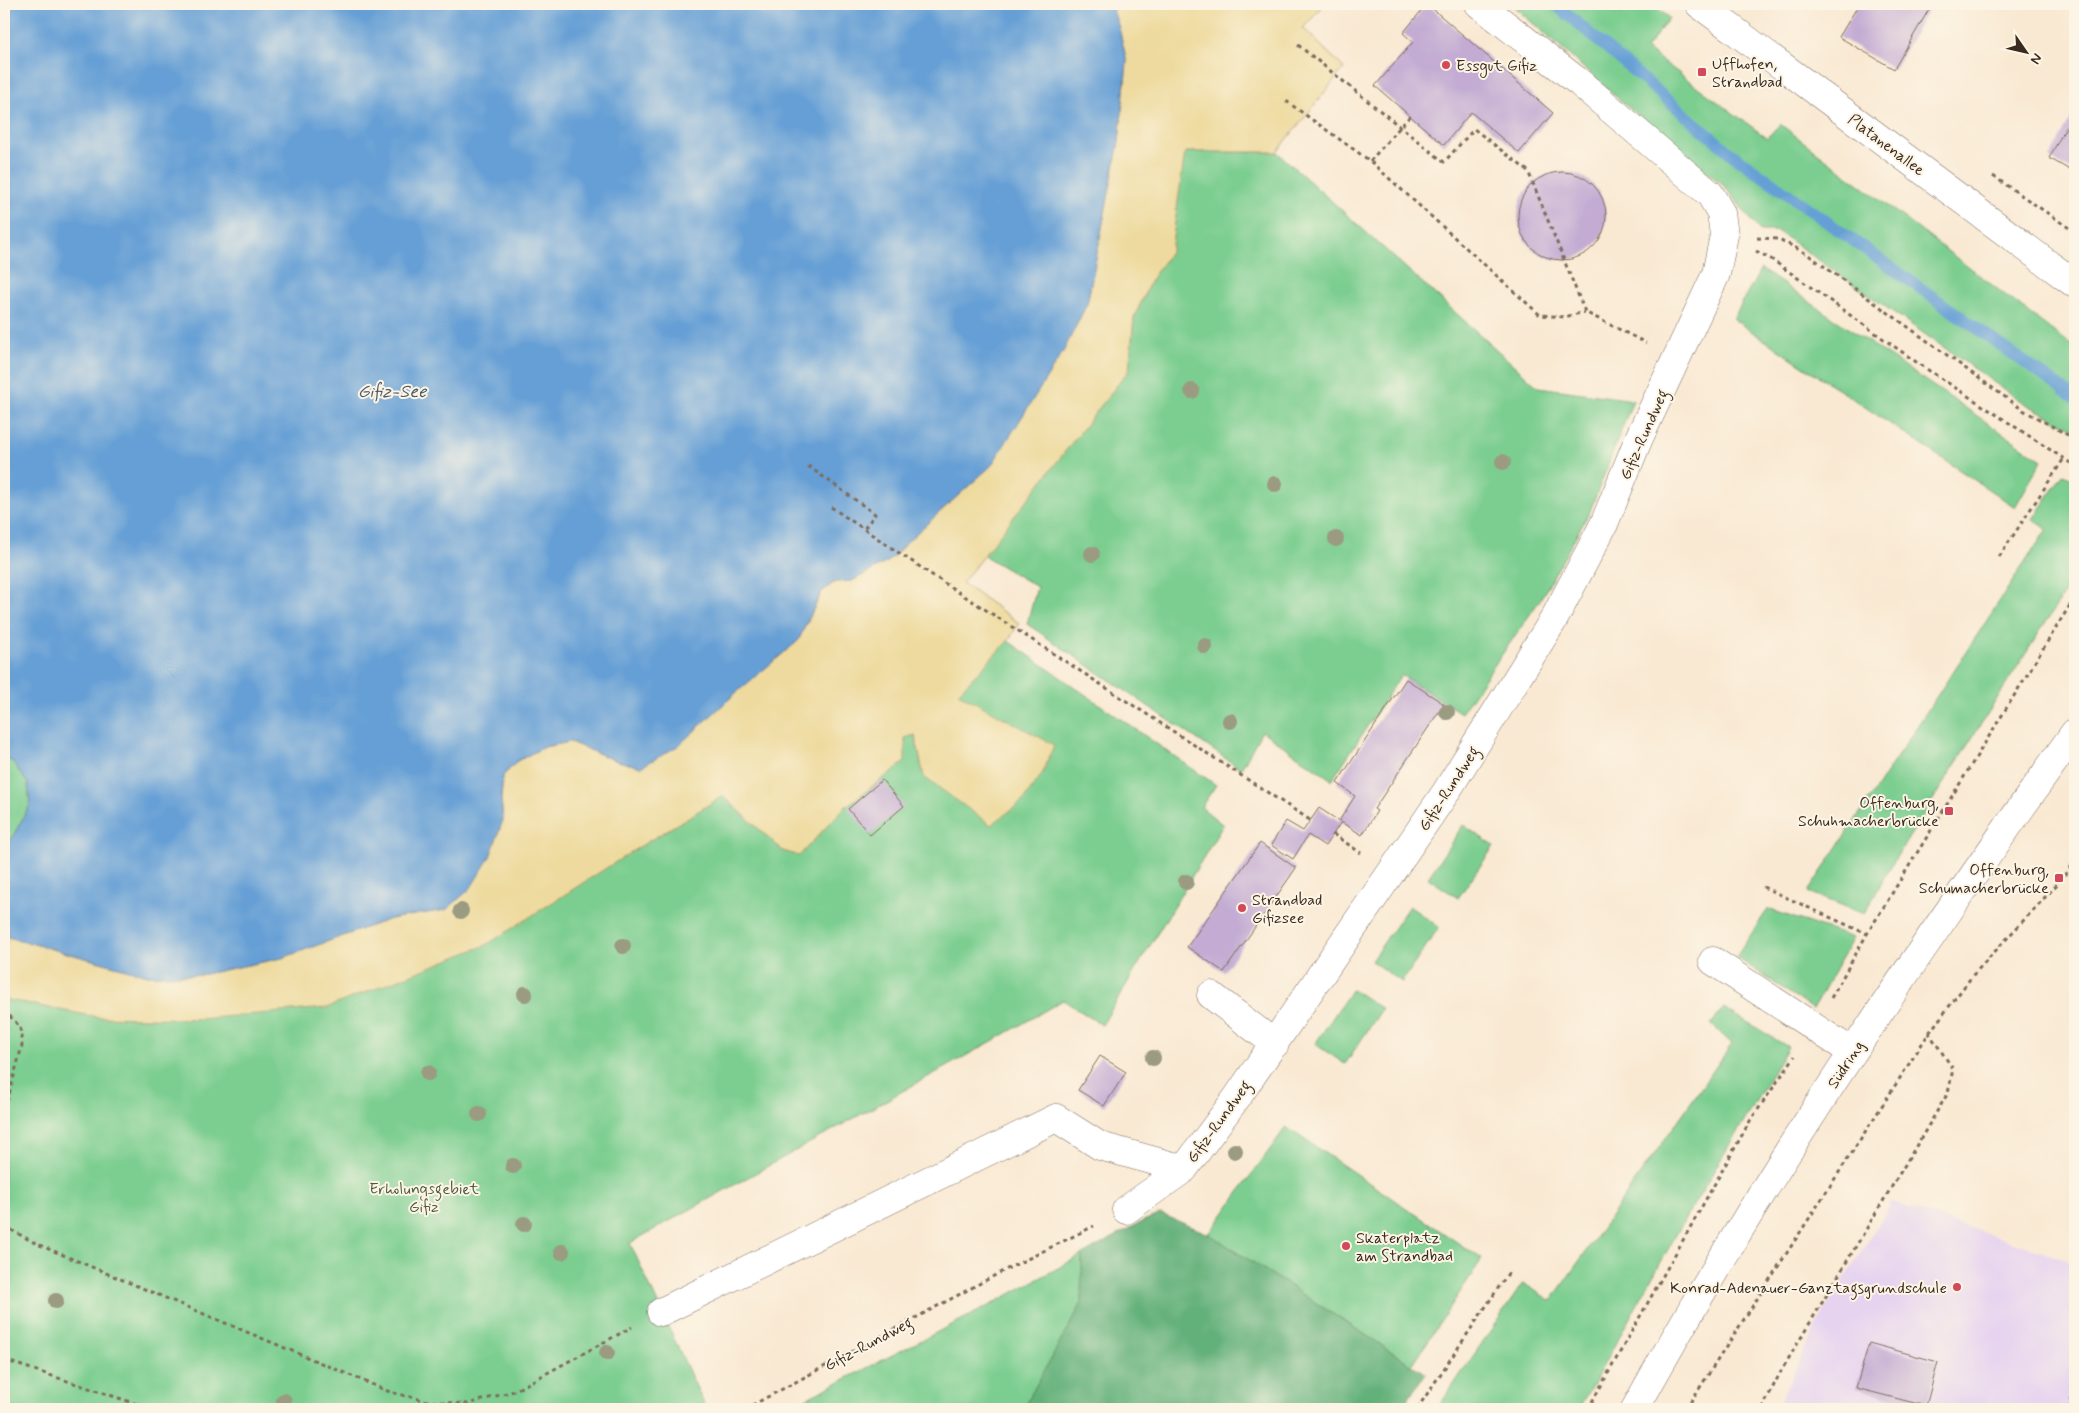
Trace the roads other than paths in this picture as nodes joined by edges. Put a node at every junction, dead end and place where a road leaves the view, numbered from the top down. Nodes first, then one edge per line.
1 (1479, 4) edge
2 (1710, 7) edge
3 (2075, 284) edge
4 (2075, 732) edge
5 (1713, 961) dead end
6 (1211, 995) dead end
7 (1275, 1044) junction
8 (1852, 1052) junction
9 (1184, 1168) junction
10 (1126, 1210) road end
11 (661, 1312) road end
12 (1635, 1409) edge

1 - 7 street, Gifiz-Rundweg
2 - 3 street, Platanenallee
4 - 8 street, Südring
5 - 8 street
6 - 7 street
7 - 9 street, Gifiz-Rundweg
8 - 12 street, Südring
9 - 10 street, Gifiz-Rundweg
9 - 11 street

